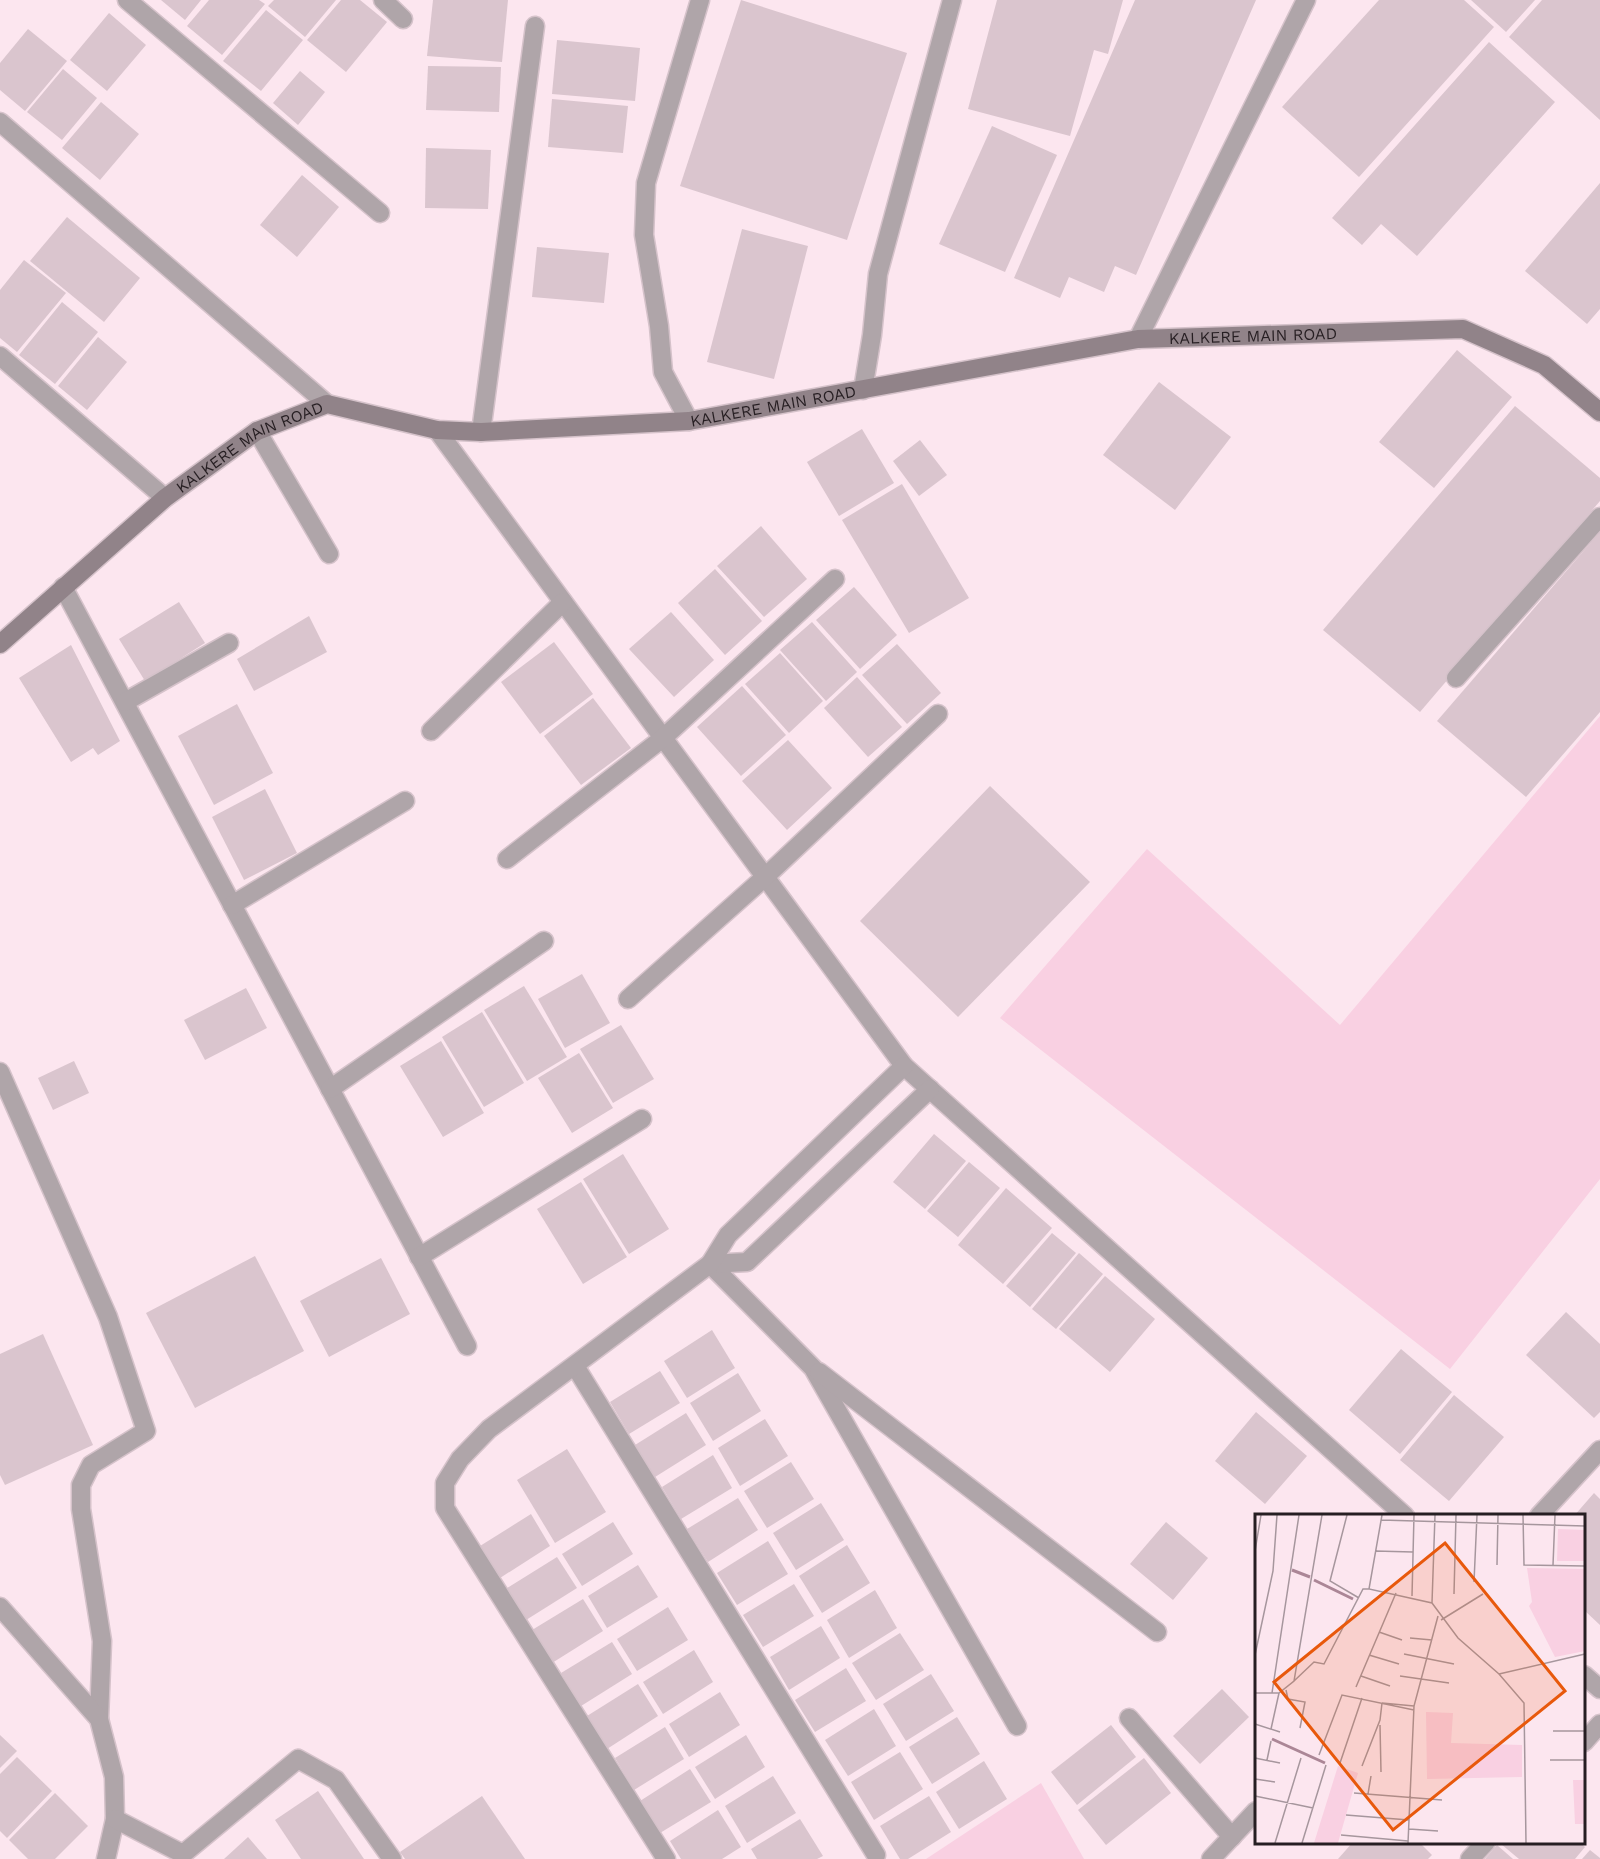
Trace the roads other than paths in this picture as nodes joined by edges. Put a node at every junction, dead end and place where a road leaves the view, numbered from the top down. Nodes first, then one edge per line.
1 (127, 0) edge
2 (382, 0) edge
3 (700, 0) edge
4 (952, 0) edge
5 (1306, 0) edge
6 (403, 19) dead end
7 (535, 26) dead end
8 (0, 122) edge
9 (380, 213) dead end
10 (1138, 339) junction
11 (0, 356) edge
12 (863, 390) junction
13 (327, 404) junction
14 (1600, 412) edge
15 (689, 421) junction
16 (437, 430) junction
17 (257, 431) junction
18 (481, 432) junction
19 (165, 498) junction
20 (1600, 517) edge
21 (329, 554) dead end
22 (835, 579) dead end
23 (63, 587) junction
24 (563, 602) junction
25 (229, 643) dead end
26 (0, 644) edge
27 (1456, 678) dead end
28 (125, 702) junction
29 (938, 714) dead end
30 (430, 731) dead end
31 (663, 738) junction
32 (405, 801) dead end
33 (507, 859) dead end
34 (765, 877) junction
35 (232, 905) junction
36 (544, 941) dead end
37 (628, 999) dead end
38 (904, 1066) junction
39 (0, 1072) edge
40 (330, 1089) junction
41 (930, 1089) junction
42 (642, 1119) dead end
43 (419, 1257) junction
44 (710, 1264) junction
45 (467, 1346) dead end
46 (575, 1366) junction
47 (813, 1368) junction
48 (1600, 1450) edge
49 (1404, 1514) edge
50 (1540, 1514) edge
51 (0, 1607) edge
52 (1157, 1632) dead end
53 (1585, 1676) edge
54 (1600, 1689) edge
55 (1129, 1718) dead end
56 (99, 1719) junction
57 (1600, 1725) edge
58 (1017, 1726) dead end
59 (1585, 1741) edge
60 (1255, 1813) edge
61 (115, 1819) junction
62 (1232, 1837) junction
63 (1484, 1844) edge
64 (876, 1855) dead end
65 (106, 1859) edge
66 (392, 1859) edge
67 (666, 1859) edge
68 (1211, 1859) edge
69 (1470, 1859) edge

1 - 9 street
2 - 6 street
3 - 15 street
4 - 12 street
5 - 10 street
7 - 18 street
8 - 13 street
10 - 12 street, KALKERE MAIN ROAD
10 - 14 street, KALKERE MAIN ROAD
11 - 19 street
12 - 15 street, KALKERE MAIN ROAD
13 - 16 street, KALKERE MAIN ROAD
13 - 17 street, KALKERE MAIN ROAD
15 - 18 street, KALKERE MAIN ROAD
16 - 18 street, KALKERE MAIN ROAD
16 - 24 street
17 - 19 street, KALKERE MAIN ROAD
17 - 21 street
19 - 23 street, KALKERE MAIN ROAD
20 - 27 street
22 - 31 street
23 - 26 street, KALKERE MAIN ROAD
23 - 28 street
24 - 30 street
24 - 31 street
25 - 28 street
28 - 35 street
29 - 34 street
31 - 33 street
31 - 34 street
32 - 35 street
34 - 37 street
34 - 38 street
35 - 40 street
36 - 40 street
38 - 41 street
38 - 44 street
39 - 56 street
40 - 43 street
41 - 44 street
41 - 49 street
42 - 43 street
43 - 45 street
44 - 46 street
44 - 47 street
46 - 64 street
46 - 67 street
47 - 52 street
47 - 58 street
48 - 50 street
51 - 56 street
53 - 54 street
55 - 62 street
56 - 61 street
57 - 59 street
60 - 62 street
61 - 65 street
61 - 66 street
62 - 68 street
63 - 69 street

